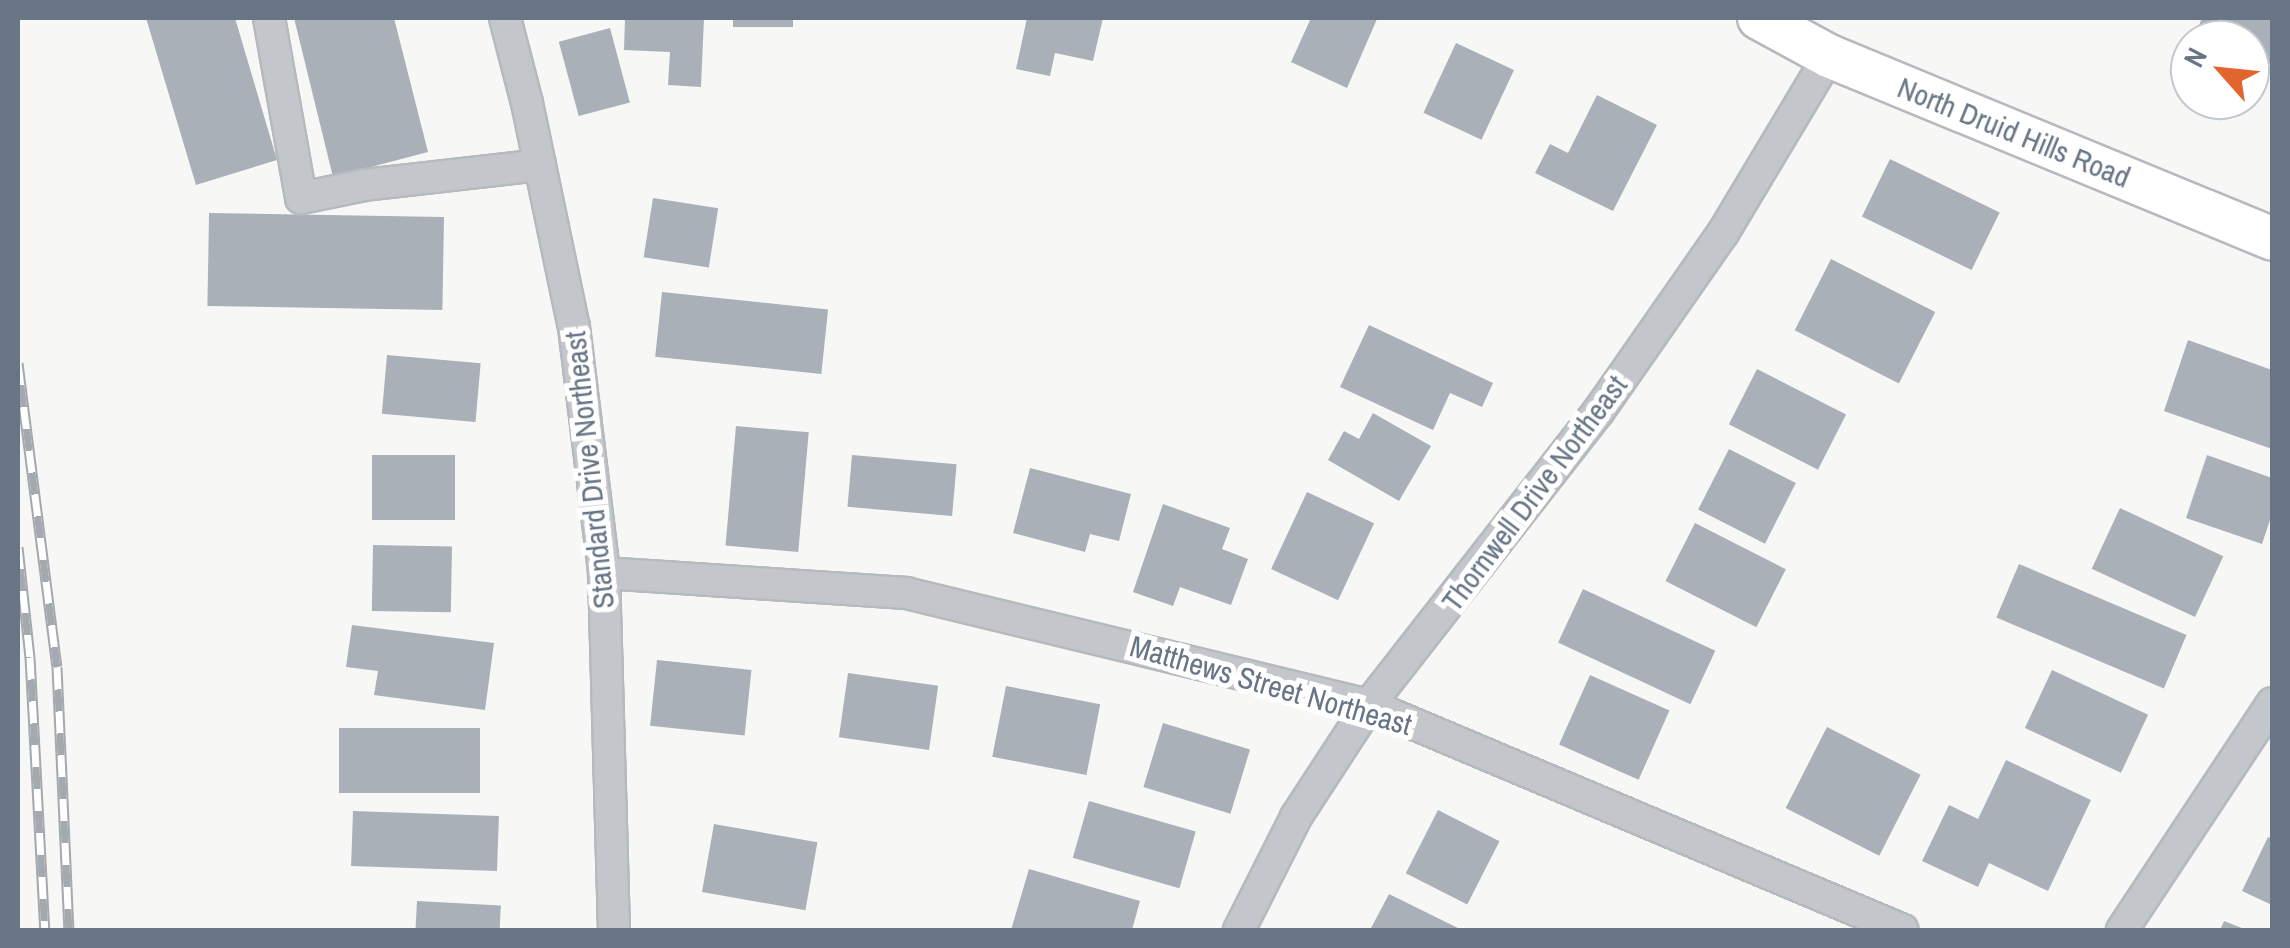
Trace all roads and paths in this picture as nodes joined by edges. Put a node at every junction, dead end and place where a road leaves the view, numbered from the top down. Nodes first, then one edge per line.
1 (269, 18) edge
2 (504, 18) edge
3 (1759, 18) edge
4 (1828, 56) junction
5 (540, 165) junction
6 (2272, 239) edge
7 (604, 573) junction
8 (2272, 704) edge
9 (1369, 706) junction
10 (614, 930) edge
11 (1239, 930) edge
12 (1902, 930) edge
13 (2122, 930) edge

1 - 5 street
2 - 5 street, Standard Drive Northeast
3 - 4 main road, North Druid Hills Road
4 - 6 main road, North Druid Hills Road
4 - 9 street, Thornwell Drive Northeast
5 - 7 street, Standard Drive Northeast
7 - 9 street, Matthews Street Northeast
7 - 10 street, Standard Drive Northeast
8 - 13 street
9 - 11 street, Thornwell Drive Northeast
9 - 12 street, Matthews Street Northeast

